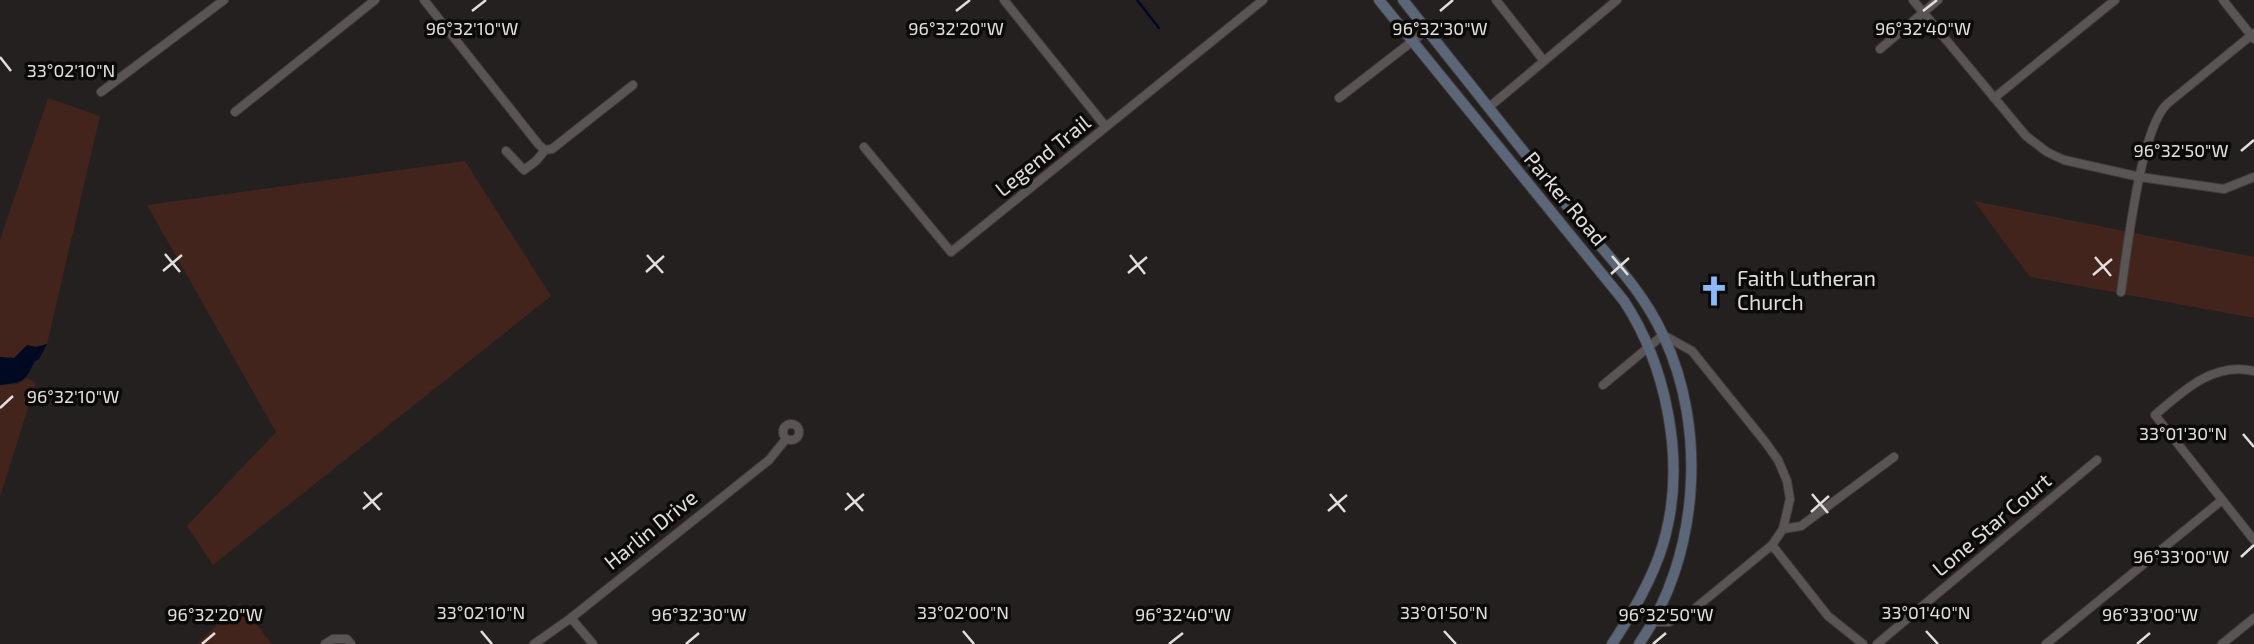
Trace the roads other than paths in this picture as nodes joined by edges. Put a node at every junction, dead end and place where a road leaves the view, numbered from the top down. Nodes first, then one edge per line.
1 (223, 0) edge
2 (376, 0) edge
3 (424, 0) edge
4 (1004, 0) edge
5 (1262, 0) edge
6 (1379, 0) edge
7 (1403, 0) edge
8 (1496, 0) edge
9 (1617, 0) edge
10 (1913, 0) edge
11 (1938, 0) edge
12 (2115, 0) edge
13 (2223, 0) edge
14 (1923, 12) junction
15 (1426, 30) junction
16 (2253, 36) edge
17 (1412, 42) junction
18 (1880, 49) dead end
19 (1544, 61) junction
20 (633, 85) dead end
21 (101, 92) dead end
22 (1339, 98) dead end
23 (1994, 98) junction
24 (1488, 108) junction
25 (235, 112) dead end
26 (1106, 127) junction
27 (863, 147) dead end
28 (545, 150) junction
29 (506, 151) dead end
30 (2140, 177) junction
31 (2254, 177) edge
32 (2121, 292) dead end
33 (1663, 335) junction
34 (1649, 347) junction
35 (2254, 371) edge
36 (1603, 385) dead end
37 (786, 439) dead end
38 (1894, 457) dead end
39 (2097, 460) dead end
40 (2222, 499) junction
41 (1783, 529) junction
42 (2254, 540) edge
43 (1772, 545) junction
44 (571, 618) junction
45 (2254, 618) edge
46 (1653, 622) junction
47 (325, 644) edge
48 (351, 644) edge
49 (534, 644) edge
50 (593, 644) edge
51 (1612, 644) edge
52 (1639, 644) edge
53 (1863, 644) edge
54 (1877, 644) edge
55 (2046, 644) edge
56 (2222, 644) edge

1 - 21 street
2 - 25 street
3 - 28 street
4 - 26 street
5 - 26 street, Legend Trail
6 - 17 main road, Parker Road
7 - 15 main road, Parker Road
8 - 19 street
9 - 19 street
10 - 14 street
11 - 14 street
12 - 23 street
13 - 16 street
14 - 18 street
14 - 23 street
15 - 17 street
15 - 24 main road, Parker Road
16 - 30 street
17 - 22 street
17 - 34 main road, Parker Road
19 - 24 street
20 - 28 street
23 - 30 street
24 - 33 main road, Parker Road
26 - 27 street, Legend Trail
28 - 29 street
30 - 31 street
30 - 32 street
33 - 34 street
33 - 41 street
33 - 46 main road, Parker Road
34 - 36 street
34 - 51 main road, Parker Road
35 - 40 street
37 - 44 street, Harlin Drive
38 - 41 street
39 - 54 street, Lone Star Court
40 - 42 street
40 - 55 street
41 - 43 street
43 - 46 street
43 - 53 street
44 - 49 street, Harlin Drive
44 - 50 street
45 - 56 street
46 - 52 main road, Parker Road
47 - 48 street

